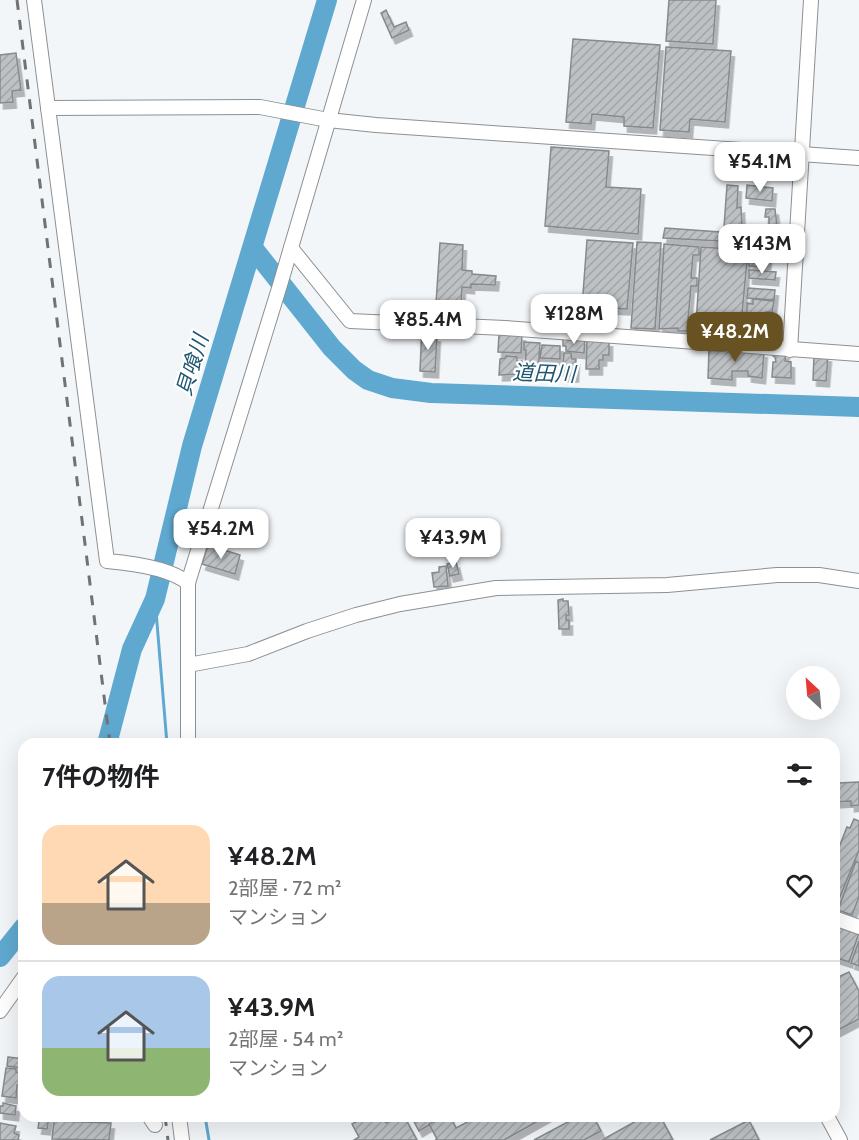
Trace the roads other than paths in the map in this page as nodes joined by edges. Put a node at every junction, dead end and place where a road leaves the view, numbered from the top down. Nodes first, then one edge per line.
1 (34, 0) edge
2 (364, 0) edge
3 (811, 0) edge
4 (48, 108) junction
5 (326, 120) junction
6 (800, 154) junction
7 (859, 158) edge
8 (290, 252) junction
9 (790, 350) junction
10 (859, 354) edge
11 (184, 580) junction
12 (859, 580) edge
13 (188, 665) junction
14 (188, 738) edge
15 (840, 920) edge
16 (859, 927) edge
17 (18, 986) edge
18 (0, 1011) edge
19 (180, 1122) edge
20 (830, 1122) edge
21 (182, 1140) edge
22 (840, 1140) edge

1 - 4 street
2 - 5 street
3 - 6 street
4 - 5 street
4 - 11 street
5 - 6 street
5 - 8 street
6 - 7 street
6 - 9 street
8 - 9 street
8 - 11 street
9 - 10 street
11 - 13 street
12 - 13 street
13 - 14 street
15 - 16 street
17 - 18 street
19 - 21 street
20 - 22 street

